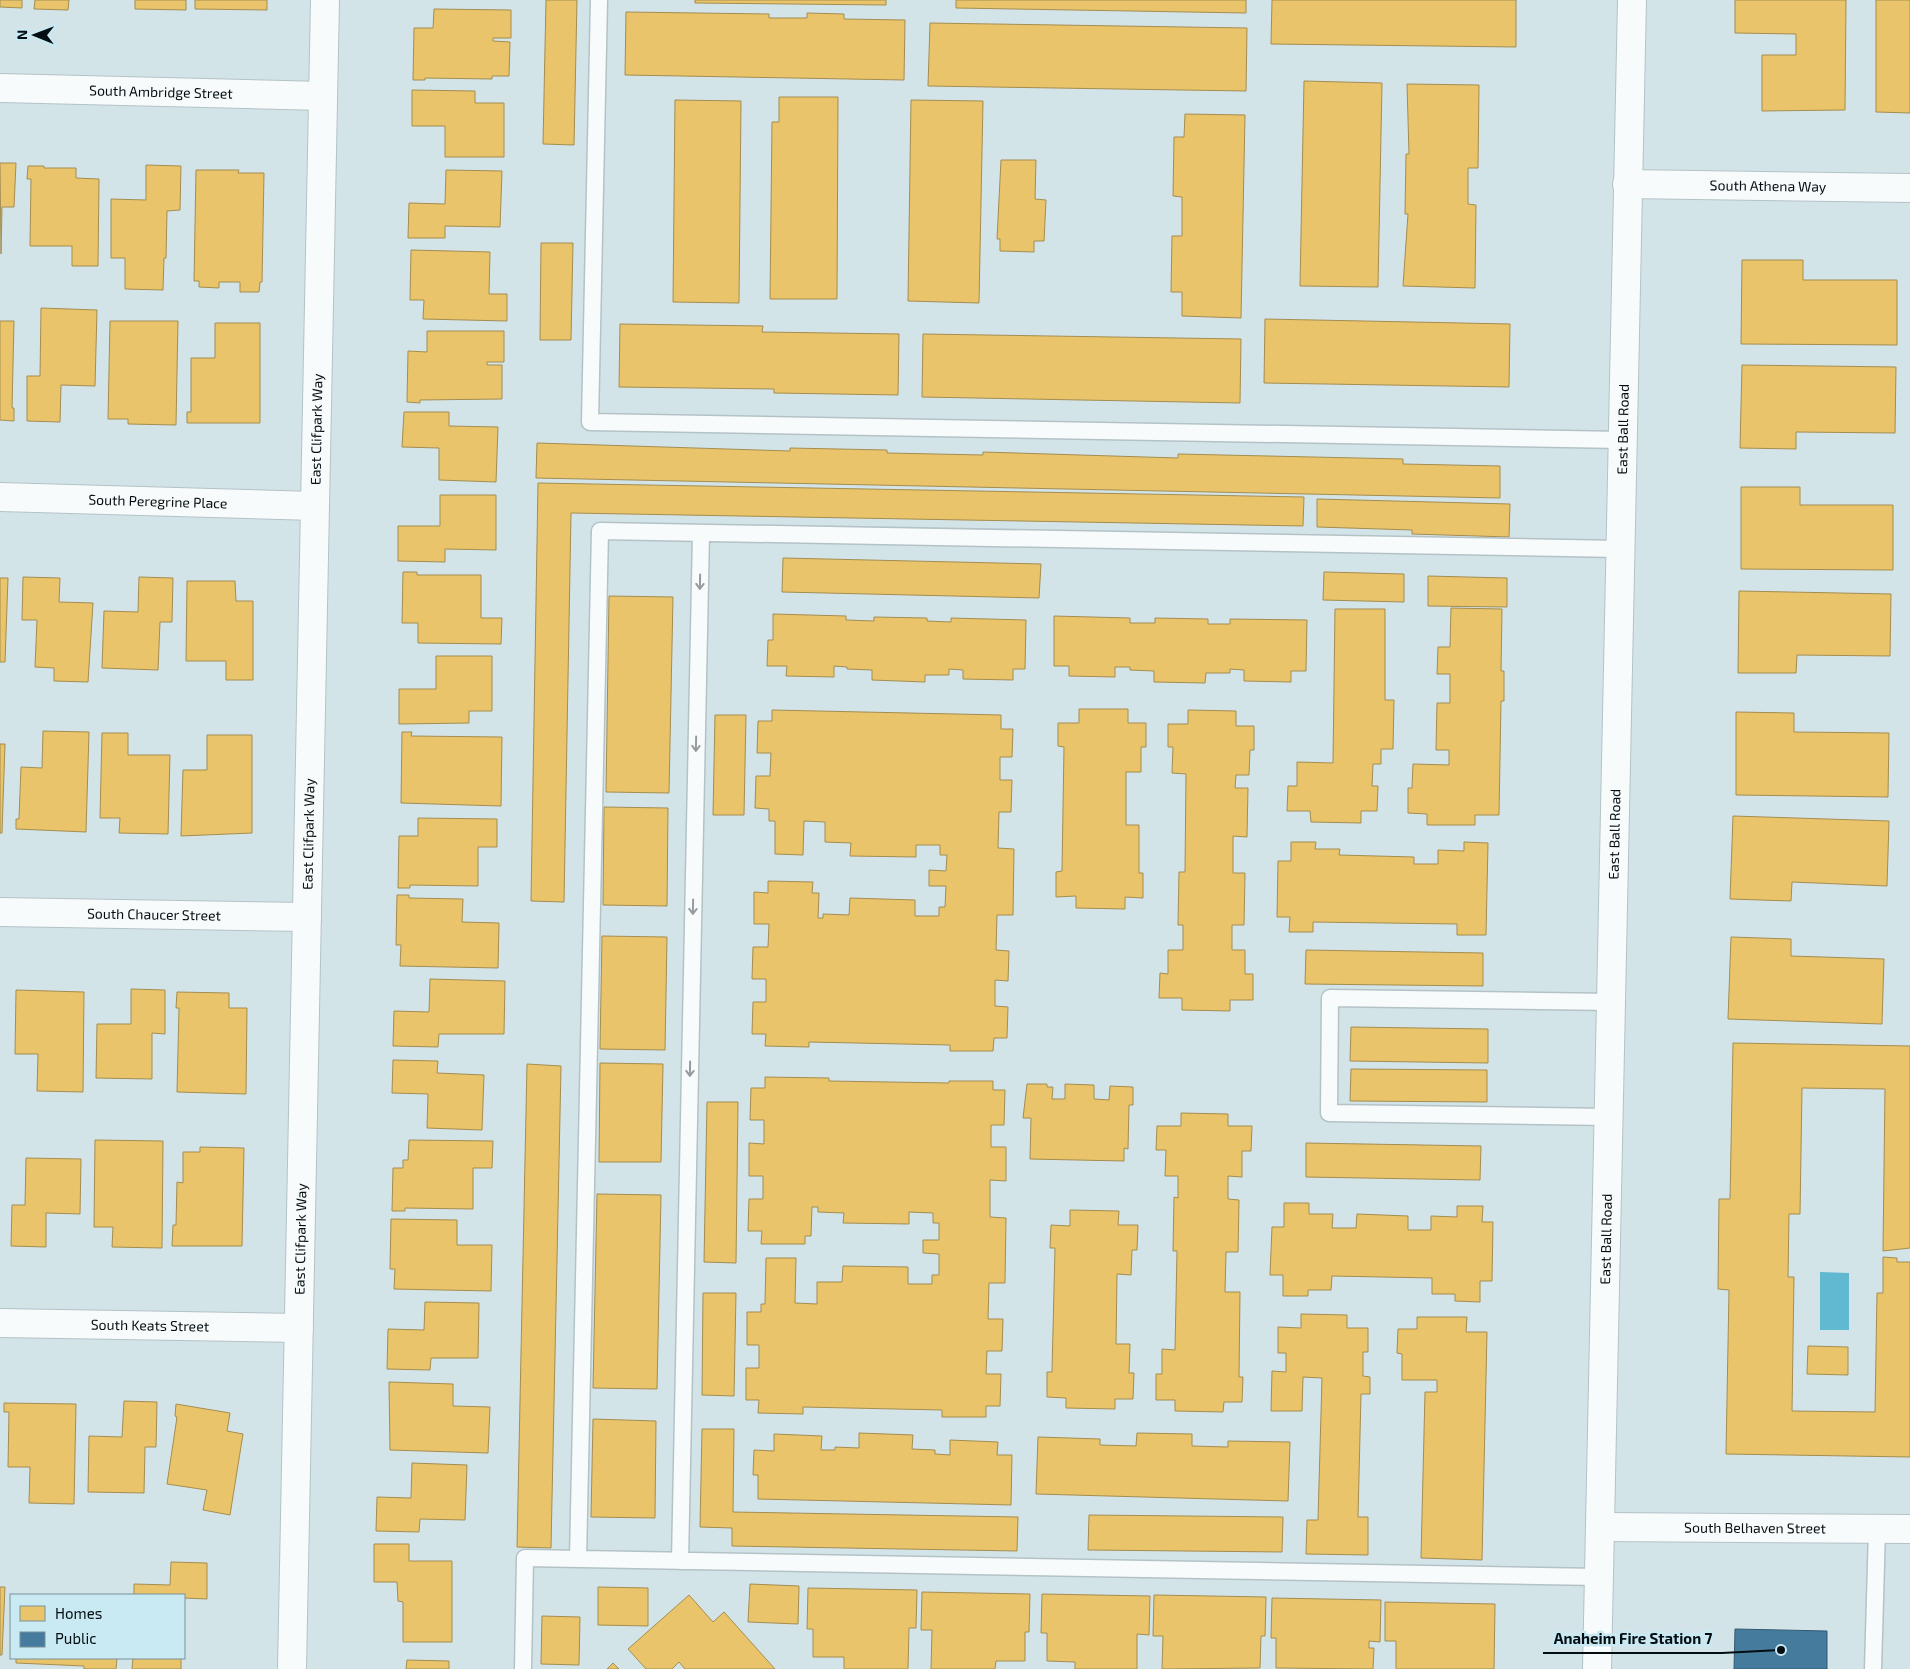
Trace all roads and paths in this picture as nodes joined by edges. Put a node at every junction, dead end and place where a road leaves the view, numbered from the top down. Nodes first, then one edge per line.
1 (325, 0) edge
2 (599, 0) edge
3 (1632, 0) edge
4 (0, 88) edge
5 (323, 96) junction
6 (1628, 184) junction
7 (1910, 188) edge
8 (1622, 440) junction
9 (0, 497) edge
10 (315, 506) junction
11 (701, 533) junction
12 (1620, 549) junction
13 (0, 912) edge
14 (307, 917) junction
15 (1611, 1002) junction
16 (1609, 1117) junction
17 (0, 1323) edge
18 (299, 1328) junction
19 (1600, 1527) junction
20 (1877, 1529) junction
21 (1910, 1529) edge
22 (578, 1559) junction
23 (680, 1561) junction
24 (1600, 1577) junction
25 (292, 1669) edge
26 (523, 1669) edge
27 (1597, 1669) edge
28 (1873, 1669) edge

1 - 5 street, East Clifpark Way
2 - 8 lane
3 - 6 street, East Ball Road
4 - 5 street, South Ambridge Street
5 - 10 street, East Clifpark Way
6 - 7 street, South Athena Way
6 - 8 street, East Ball Road
8 - 12 street, East Ball Road
9 - 10 street, South Peregrine Place
10 - 14 street, East Clifpark Way
11 - 12 lane
11 - 22 lane
11 -> 23 lane
12 - 15 street, East Ball Road
13 - 14 street, South Chaucer Street
14 - 18 street, East Clifpark Way
15 - 16 street, East Ball Road
15 - 16 lane
16 - 19 street, East Ball Road
17 - 18 street, South Keats Street
18 - 25 street, East Clifpark Way
19 - 20 street, South Belhaven Street
19 - 24 street, East Ball Road
20 - 21 street, South Belhaven Street
20 - 28 lane
22 - 23 lane
22 - 26 lane
23 - 24 lane
24 - 27 street, East Ball Road

